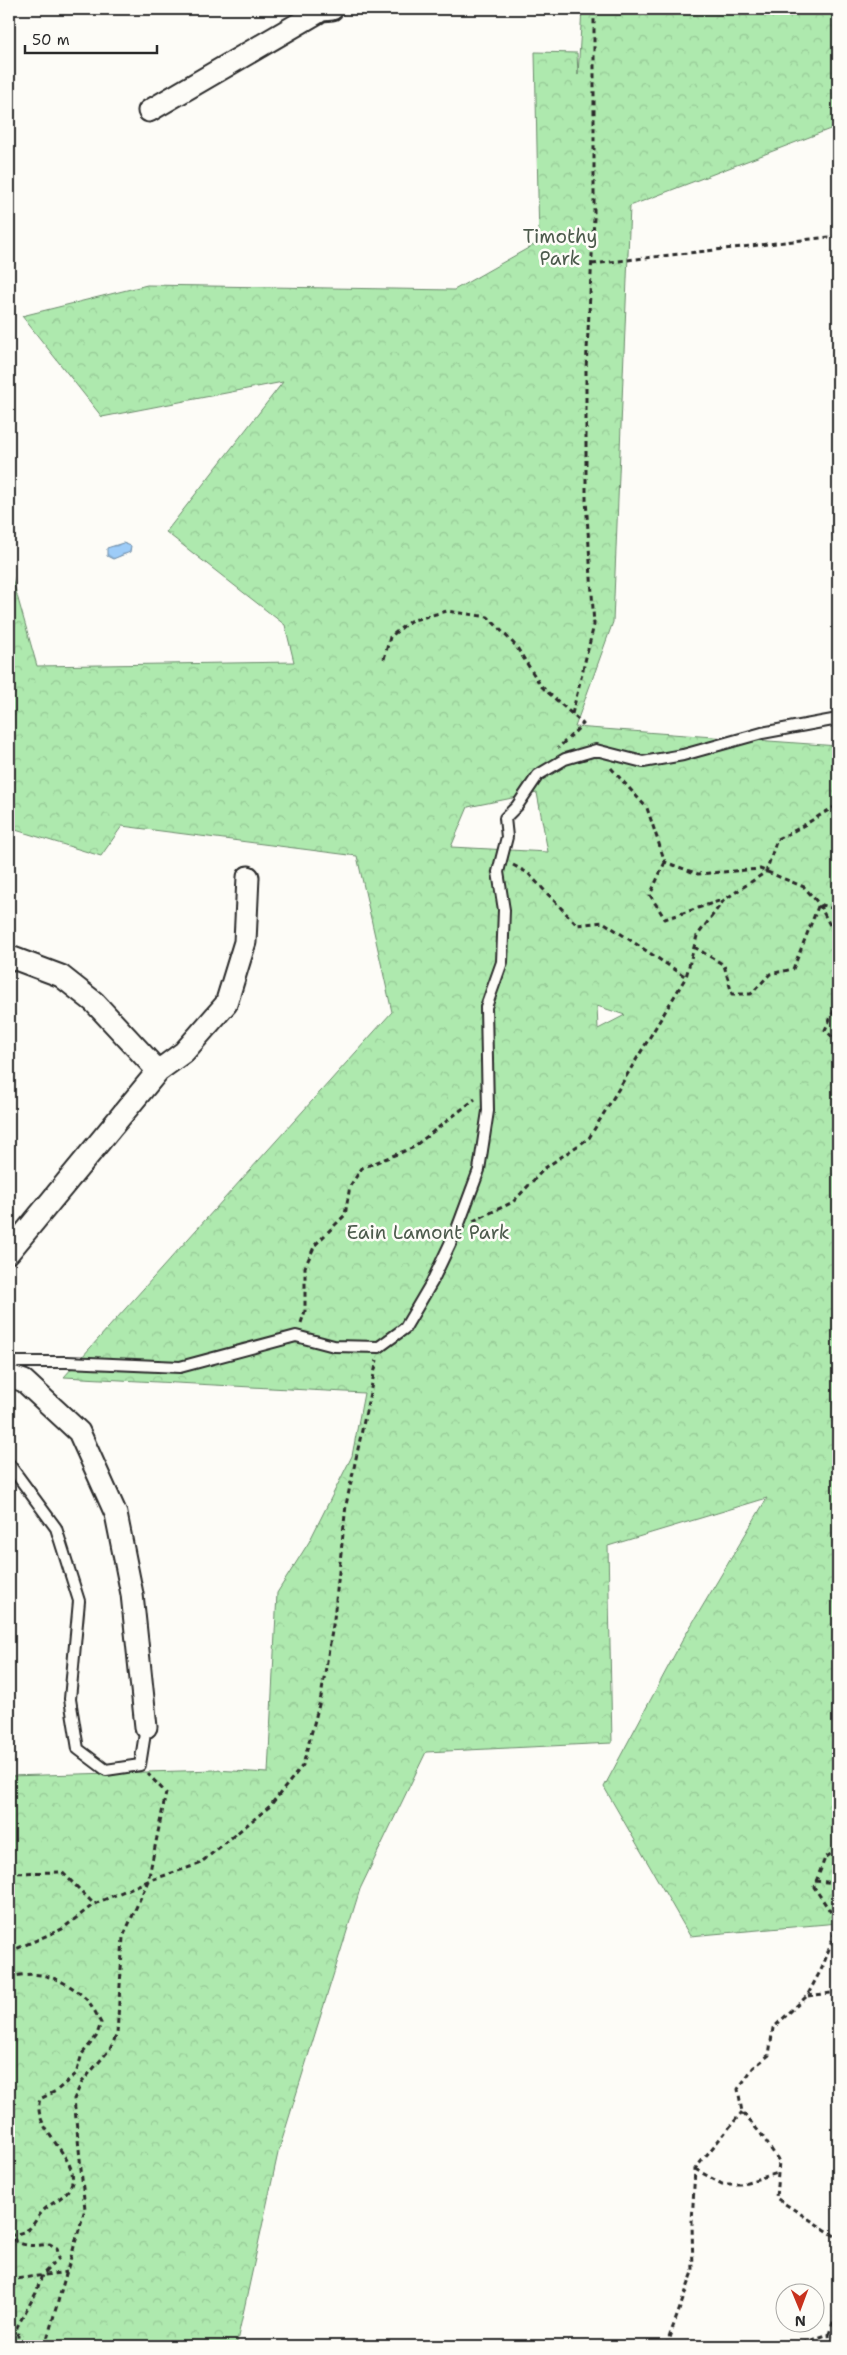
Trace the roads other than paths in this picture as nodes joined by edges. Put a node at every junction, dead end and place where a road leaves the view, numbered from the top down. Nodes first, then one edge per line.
1 (332, 9) edge
2 (149, 111) dead end
3 (838, 719) edge
4 (248, 877) dead end
5 (9, 958) edge
6 (158, 1071) junction
7 (9, 1252) edge
8 (9, 1362) edge
9 (9, 1376) edge
10 (9, 1464) edge
11 (146, 1726) joint

1 - 2 street
3 - 8 lane
4 - 6 street
5 - 6 street
6 - 7 street
9 - 11 street
10 - 11 lane

